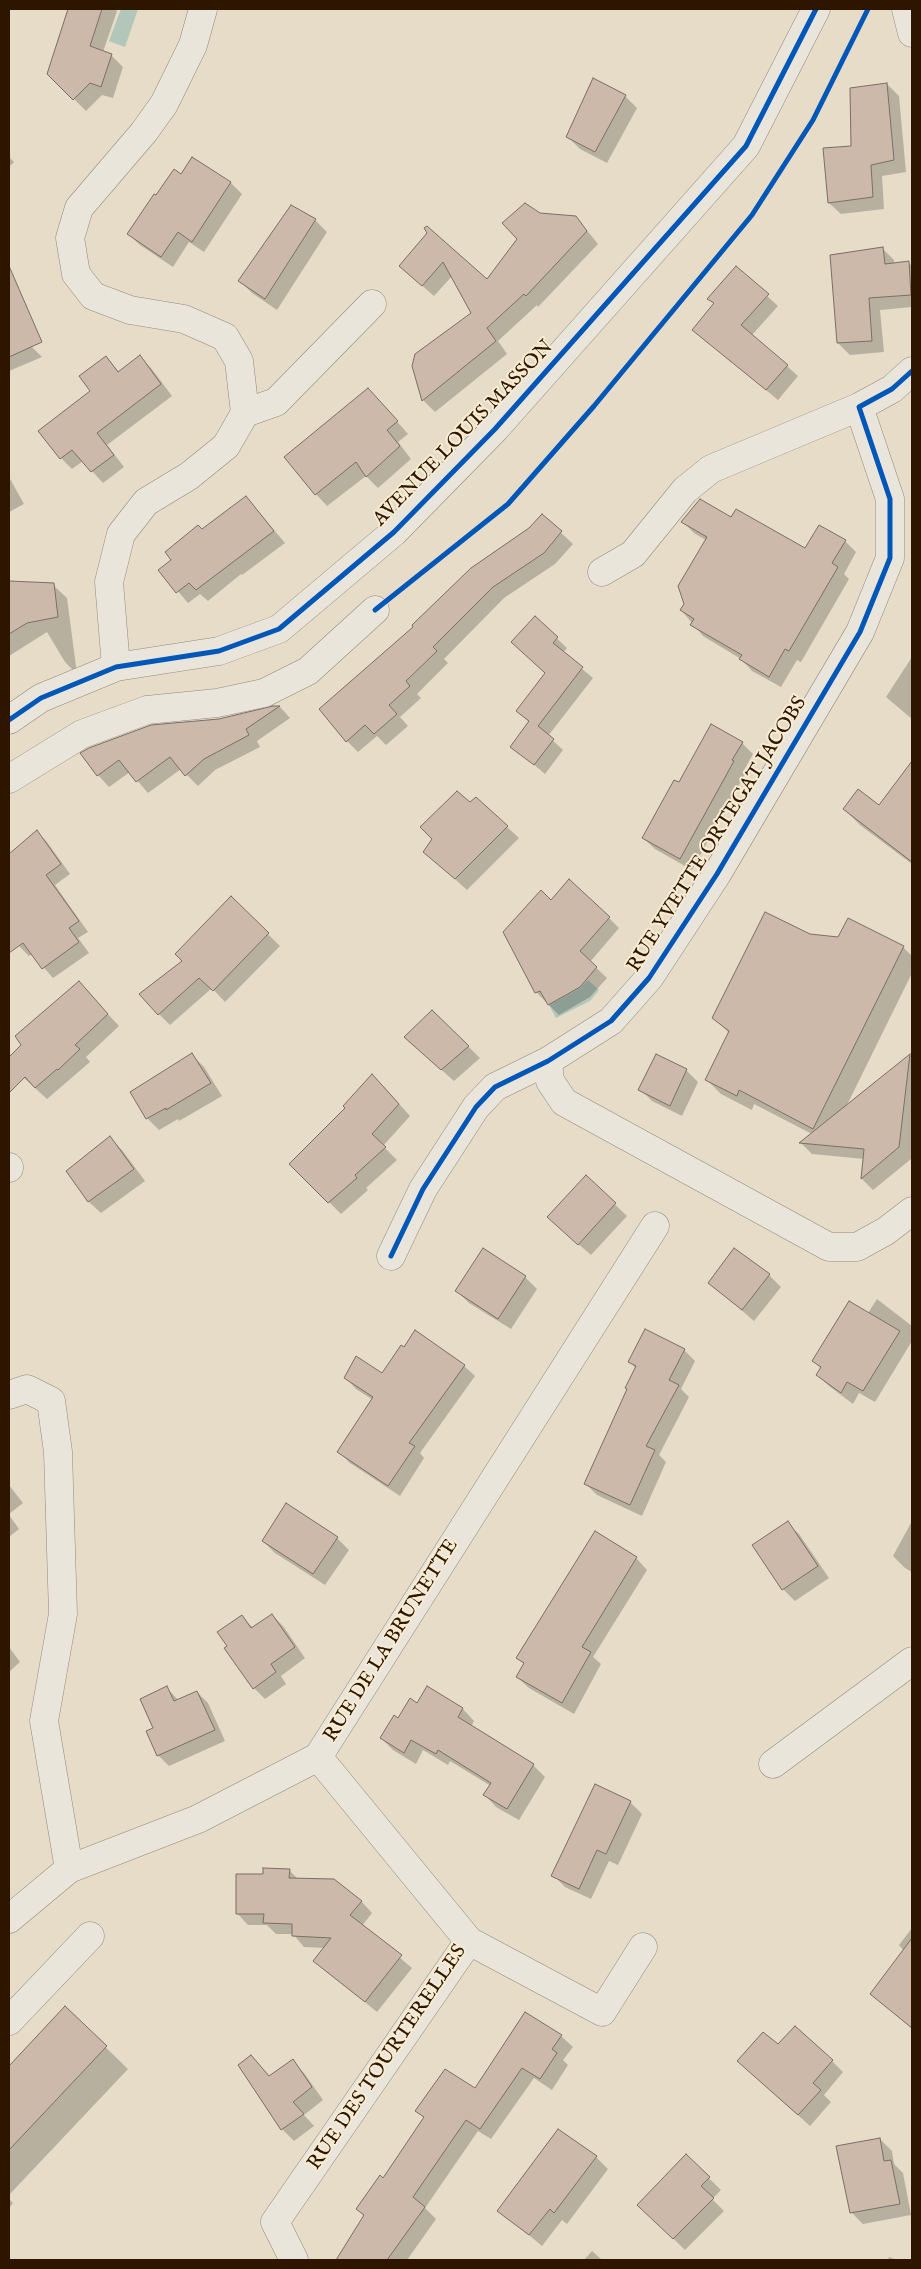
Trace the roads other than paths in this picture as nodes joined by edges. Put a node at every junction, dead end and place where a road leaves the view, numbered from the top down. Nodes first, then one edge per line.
1 (203, 9) edge
2 (816, 9) edge
3 (906, 9) edge
4 (912, 33) edge
5 (372, 304) dead end
6 (912, 371) edge
7 (859, 407) junction
8 (245, 413) junction
9 (602, 572) dead end
10 (375, 610) dead end
11 (116, 667) junction
12 (9, 720) edge
13 (9, 779) edge
14 (548, 1061) junction
15 (912, 1210) edge
16 (655, 1226) dead end
17 (390, 1256) dead end
18 (18, 1392) edge
19 (912, 1661) edge
20 (318, 1757) junction
21 (773, 1764) dead end
22 (69, 1869) junction
23 (9, 1920) edge
24 (90, 1936) dead end
25 (469, 1941) junction
26 (643, 1947) dead end
27 (9, 2021) edge
28 (294, 2260) edge

1 - 8 street
2 - 11 street, AVENUE LOUIS MASSON
3 - 4 street
5 - 8 street
6 - 7 street
7 - 9 street
7 - 14 street, RUE YVETTE ORTEGAT JACOBS
8 - 11 street
10 - 13 street
11 - 12 street, AVENUE LOUIS MASSON
14 - 15 street
14 - 17 street, RUE YVETTE ORTEGAT JACOBS
16 - 20 street, RUE DE LA BRUNETTE
18 - 22 street
19 - 21 street
20 - 22 street, RUE DE LA BRUNETTE
20 - 25 street, RUE DES TOURTERELLES
22 - 23 street, RUE DE LA BRUNETTE
24 - 27 street
25 - 26 street
25 - 28 street, RUE DES TOURTERELLES

